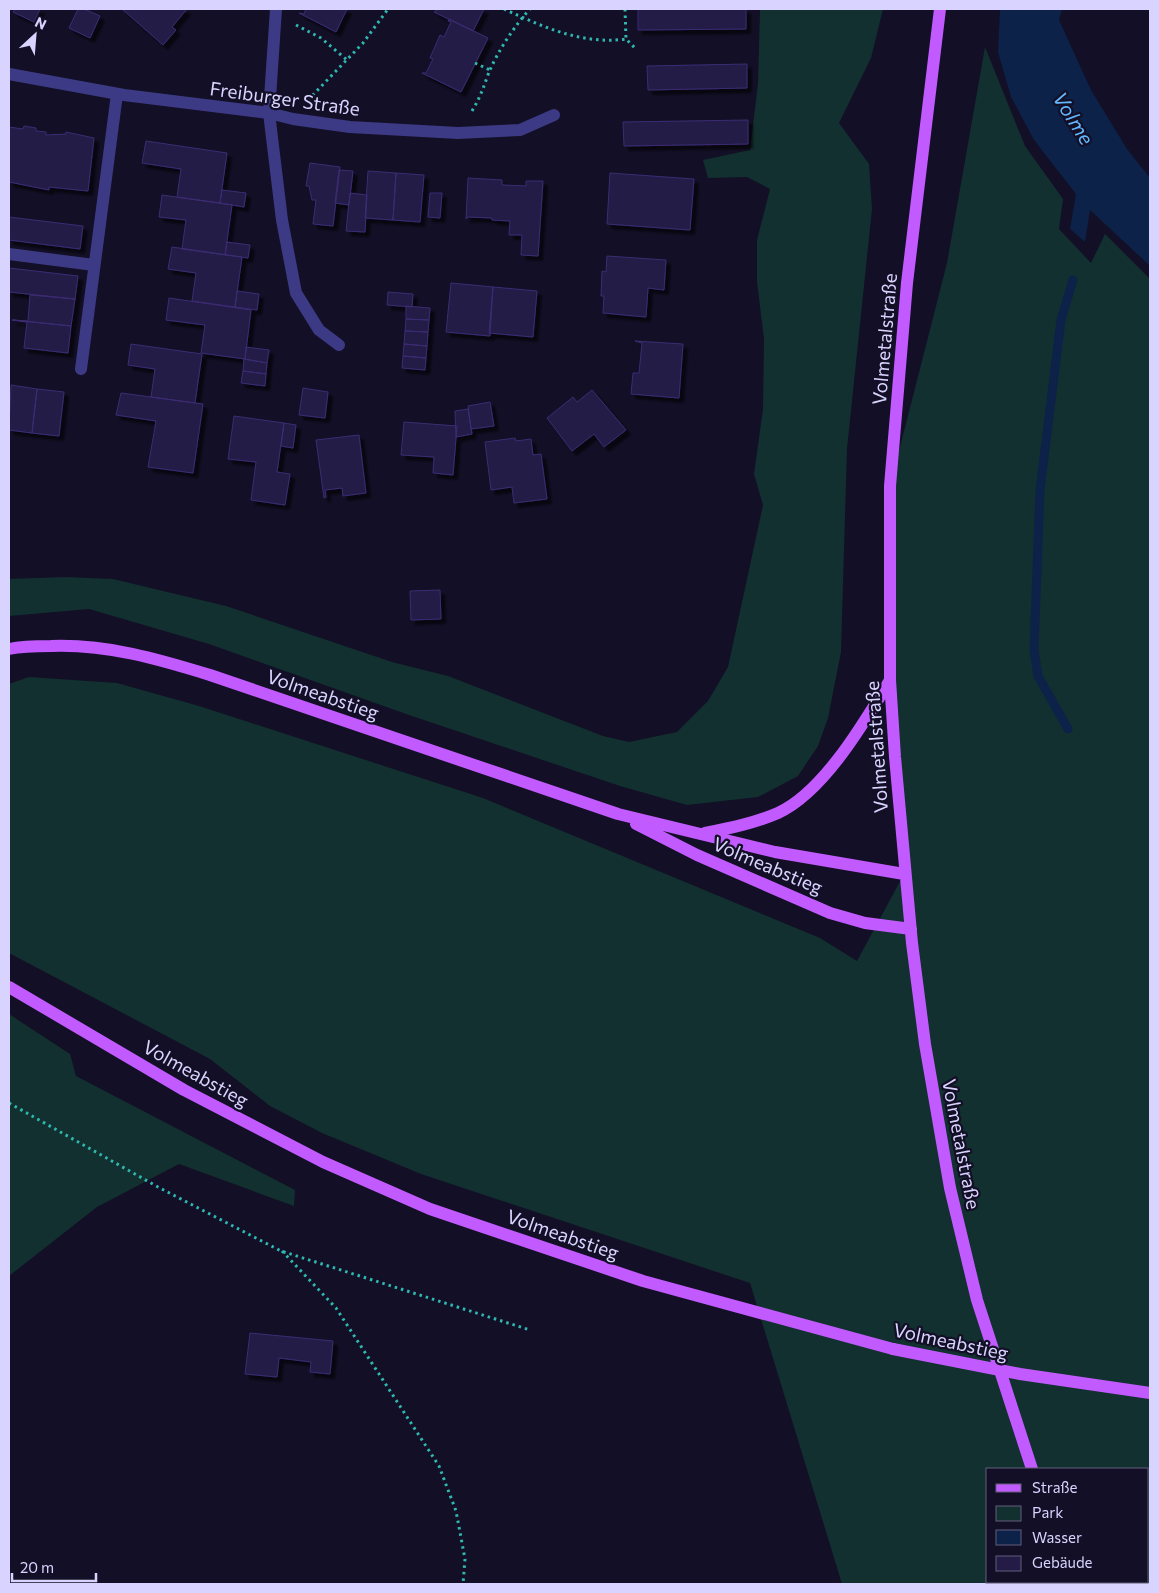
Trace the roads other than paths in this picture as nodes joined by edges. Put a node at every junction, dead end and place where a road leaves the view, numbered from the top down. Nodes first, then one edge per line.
1 (276, 9) edge
2 (940, 9) edge
3 (9, 74) edge
4 (117, 94) junction
5 (269, 113) junction
6 (554, 116) dead end
7 (9, 254) edge
8 (94, 265) junction
9 (339, 345) dead end
10 (81, 368) dead end
11 (9, 649) edge
12 (890, 680) junction
13 (618, 814) junction
14 (699, 834) junction
15 (904, 874) junction
16 (910, 929) junction
17 (9, 987) edge
18 (1150, 1393) edge
19 (1032, 1468) edge

1 - 5 street
2 - 12 main road, Volmetalstraße
3 - 4 street, Freiburger Straße
4 - 5 street, Freiburger Straße
4 - 8 street
5 - 6 street, Freiburger Straße
5 - 9 street
7 - 8 street
8 - 10 street
11 - 13 main road, Volmeabstieg
12 - 14 main road
12 - 15 main road, Volmetalstraße
13 - 14 main road, Volmeabstieg
13 - 16 main road, Volmeabstieg
14 - 15 main road, Volmeabstieg
15 - 16 main road, Volmetalstraße
16 - 19 main road, Volmetalstraße
17 - 18 main road, Volmeabstieg, bridge

